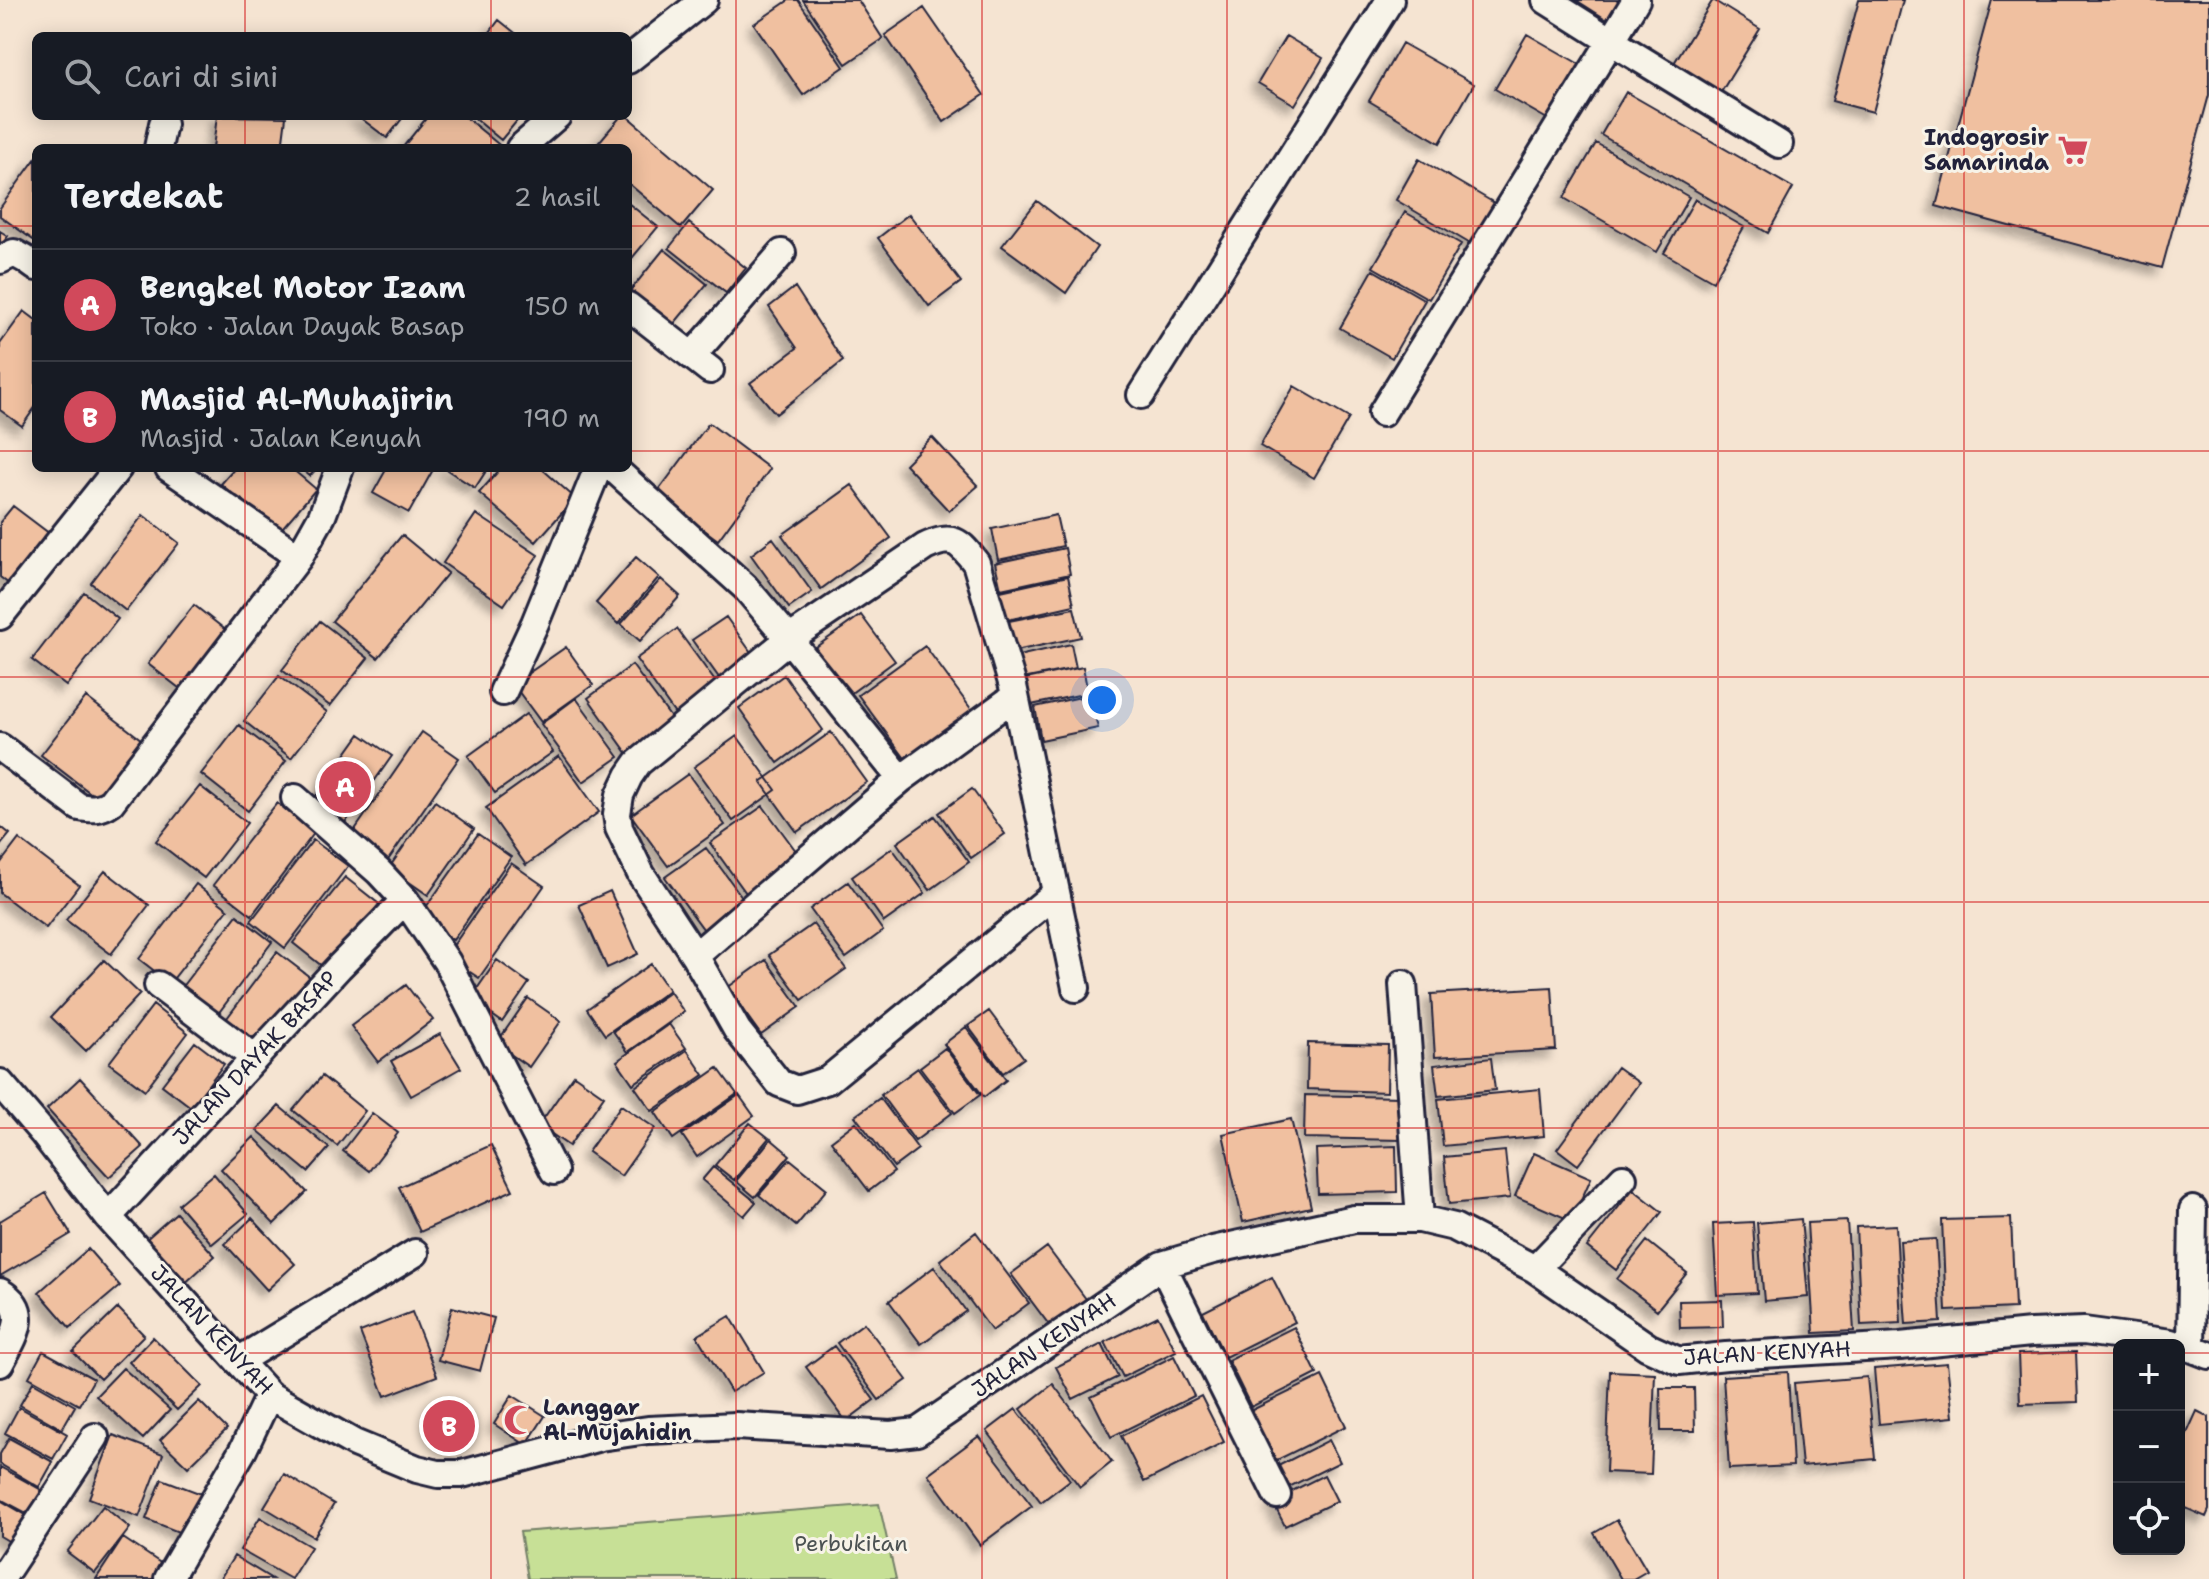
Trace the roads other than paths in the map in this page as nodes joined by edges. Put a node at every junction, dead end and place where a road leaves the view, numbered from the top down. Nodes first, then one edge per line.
1 (704, 0) edge
2 (1390, 0) edge
3 (1546, 0) edge
4 (1636, 0) edge
5 (1611, 41) junction
6 (632, 57) edge
7 (552, 120) edge
8 (525, 144) edge
9 (1779, 144) dead end
10 (782, 253) dead end
11 (0, 260) edge
12 (32, 264) edge
13 (632, 309) edge
14 (1141, 395) dead end
15 (1382, 413) dead end
16 (115, 472) edge
17 (175, 472) edge
18 (338, 472) edge
19 (596, 472) edge
20 (617, 472) edge
21 (299, 557) junction
22 (0, 616) edge
23 (789, 639) junction
24 (503, 692) dead end
25 (1014, 697) junction
26 (0, 747) edge
27 (901, 779) junction
28 (295, 798) dead end
29 (1056, 893) junction
30 (405, 900) junction
31 (695, 956) junction
32 (1403, 984) dead end
33 (158, 985) dead end
34 (1076, 988) dead end
35 (255, 1058) junction
36 (0, 1083) edge
37 (554, 1171) dead end
38 (1623, 1178) dead end
39 (2193, 1210) dead end
40 (108, 1217) junction
41 (1420, 1219) junction
42 (415, 1253) dead end
43 (1162, 1265) junction
44 (1535, 1269) junction
45 (0, 1292) edge
46 (2200, 1352) edge
47 (238, 1361) junction
48 (0, 1363) edge
49 (269, 1395) junction
50 (95, 1437) dead end
51 (1277, 1495) dead end
52 (1, 1579) edge
53 (168, 1579) edge

1 - 6 street
2 - 14 street
3 - 5 street
4 - 5 street
5 - 9 street
5 - 15 street
7 - 8 street
10 - 13 street
11 - 12 street
16 - 22 street
17 - 21 street
18 - 21 street
19 - 24 street
20 - 23 street
21 - 26 street
23 - 25 street
23 - 27 street
23 - 31 street
25 - 27 street
25 - 29 street
27 - 31 street
28 - 30 street
29 - 31 street
29 - 34 street
30 - 35 street, JALAN DAYAK BASAP
30 - 37 street
32 - 41 street
33 - 35 street
35 - 40 street, JALAN DAYAK BASAP
36 - 40 street, JALAN KENYAH
38 - 44 street
39 - 46 street
40 - 47 street, JALAN KENYAH
41 - 43 street, JALAN KENYAH
41 - 44 street, JALAN KENYAH
42 - 47 street
43 - 49 street, JALAN KENYAH
43 - 51 street
44 - 46 street, JALAN KENYAH
45 - 48 street
47 - 49 street, JALAN KENYAH
49 - 53 street
50 - 52 street

